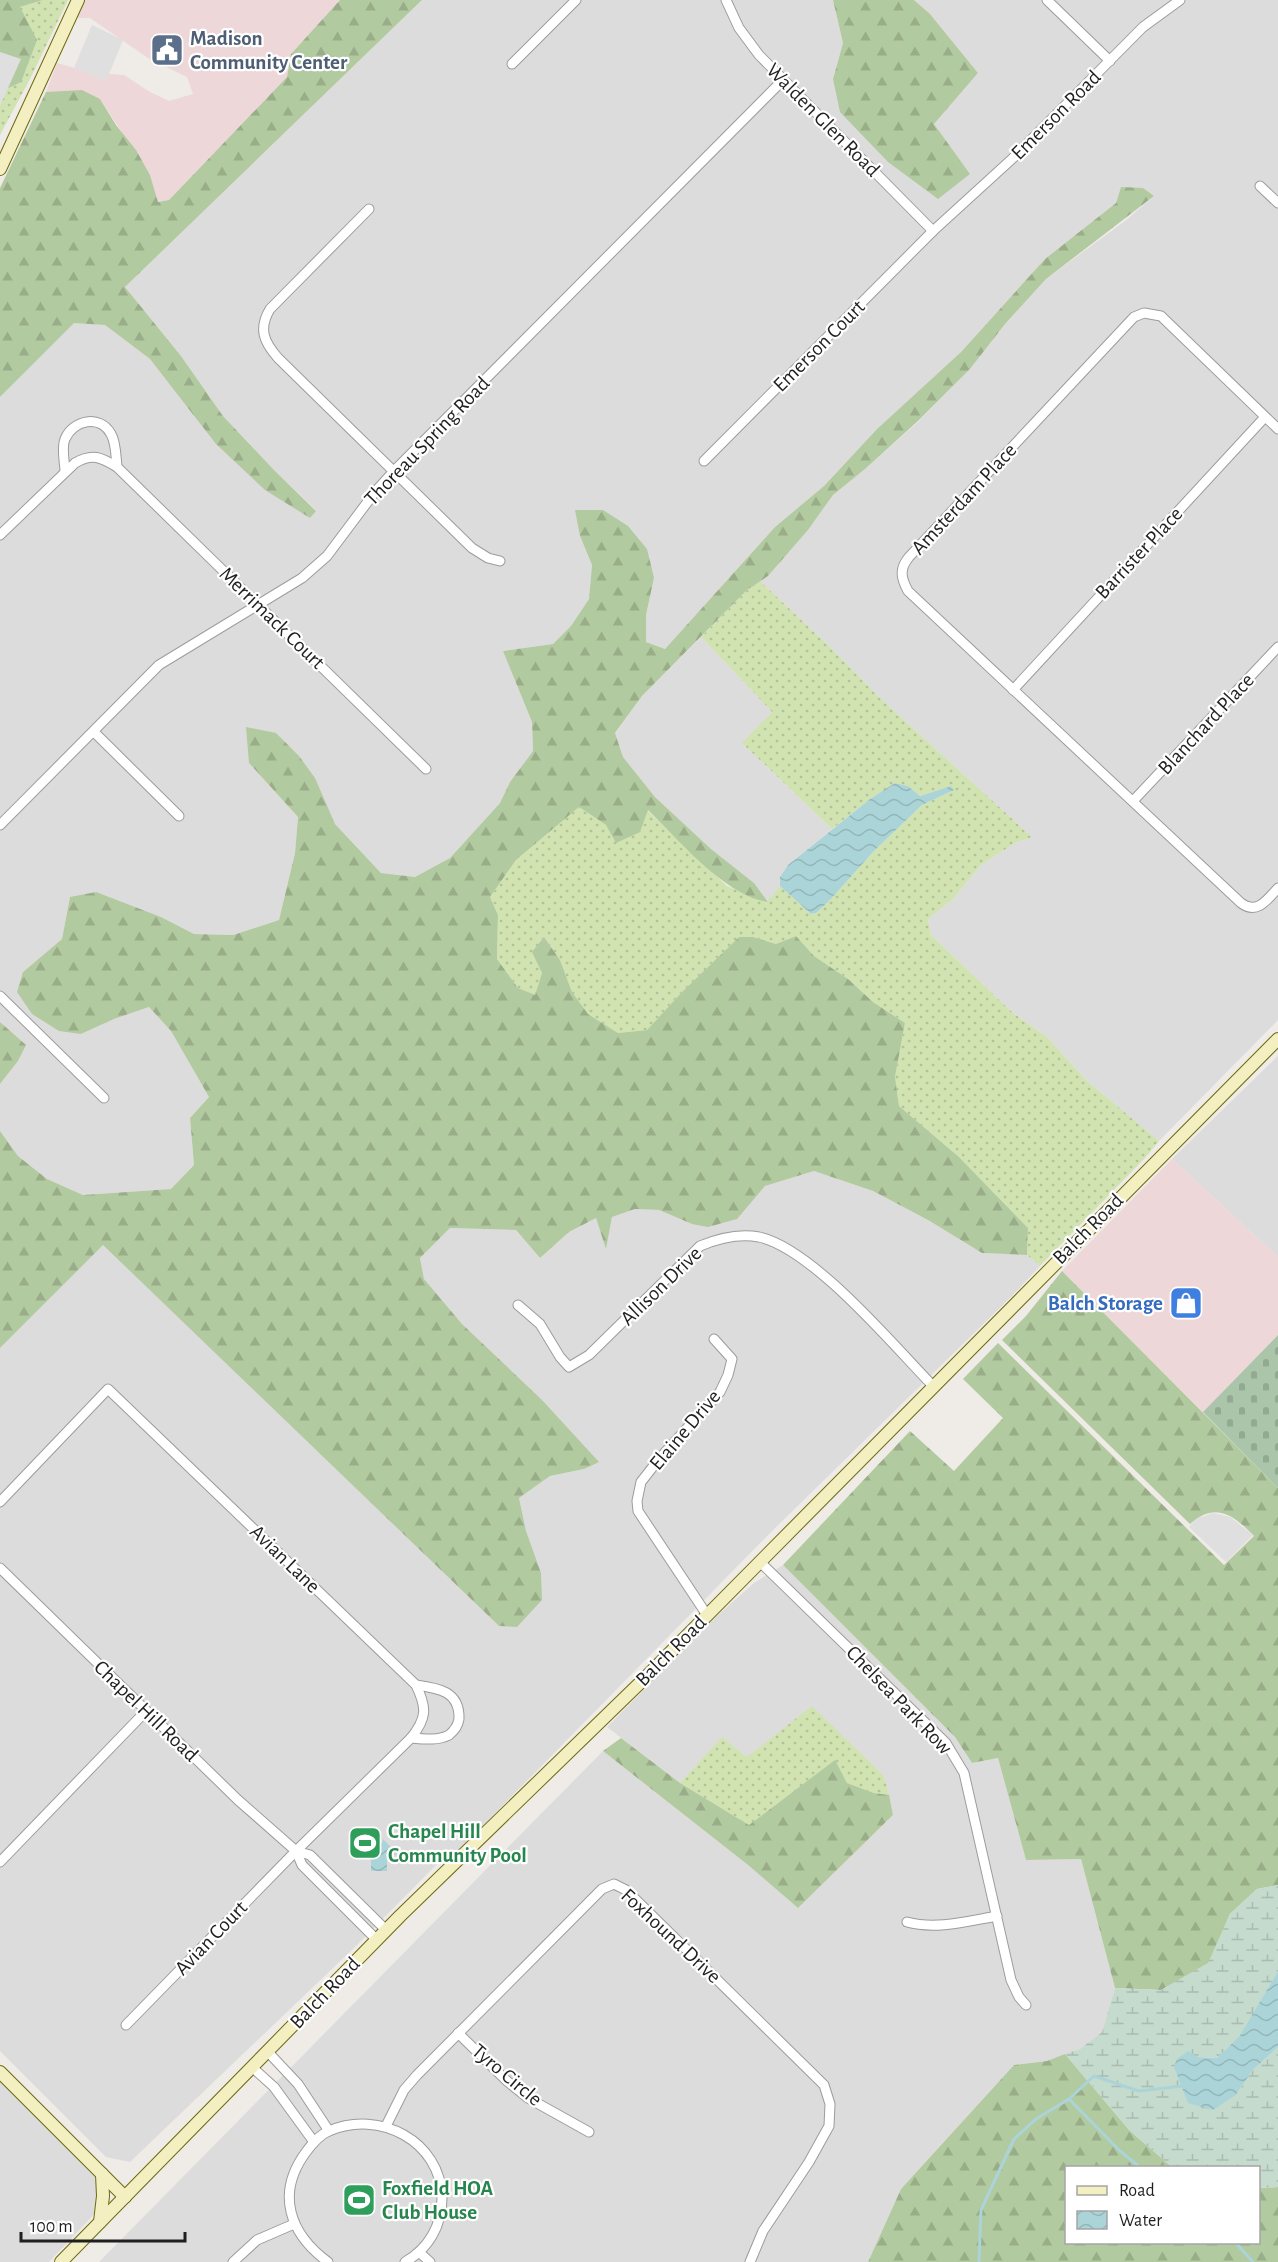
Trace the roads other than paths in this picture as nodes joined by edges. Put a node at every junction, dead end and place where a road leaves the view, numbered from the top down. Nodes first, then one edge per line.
1 (78, 0) edge
2 (576, 0) edge
3 (726, 0) edge
4 (1047, 0) edge
5 (1180, 0) edge
6 (1110, 61) junction
7 (512, 64) dead end
8 (783, 80) junction
9 (0, 169) edge
10 (1260, 186) dead end
11 (1278, 203) edge
12 (369, 209) dead end
13 (933, 231) junction
14 (1265, 417) junction
15 (1278, 429) edge
16 (704, 460) dead end
17 (117, 467) junction
18 (393, 471) junction
19 (65, 472) junction
20 (0, 535) edge
21 (500, 561) dead end
22 (259, 606) junction
23 (1278, 647) edge
24 (1013, 690) junction
25 (94, 732) junction
26 (426, 769) dead end
27 (1133, 801) junction
28 (179, 816) dead end
29 (0, 825) edge
30 (1278, 888) edge
31 (0, 996) edge
32 (1278, 1039) edge
33 (104, 1098) dead end
34 (518, 1305) dead end
35 (714, 1339) dead end
36 (933, 1386) junction
37 (0, 1502) edge
38 (760, 1562) junction
39 (0, 1568) edge
40 (707, 1615) junction
41 (416, 1685) junction
42 (146, 1711) junction
43 (411, 1738) junction
44 (296, 1851) junction
45 (0, 1862) edge
46 (997, 1916) junction
47 (907, 1922) dead end
48 (386, 1930) junction
49 (377, 1940) junction
50 (1026, 2005) dead end
51 (126, 2025) dead end
52 (458, 2033) junction
53 (268, 2052) junction
54 (253, 2068) junction
55 (0, 2072) edge
56 (386, 2126) junction
57 (329, 2130) junction
58 (589, 2132) dead end
59 (314, 2142) junction
60 (102, 2174) junction
61 (125, 2197) junction
62 (100, 2222) junction
63 (294, 2224) junction
64 (420, 2253) junction
65 (61, 2262) edge
66 (233, 2262) edge
67 (328, 2262) edge
68 (405, 2262) edge
69 (430, 2262) edge
70 (750, 2262) edge

1 - 9 street
2 - 7 street
3 - 8 street, Walden Glen Road
4 - 6 street
5 - 6 street, Emerson Road
6 - 13 street, Emerson Road
8 - 13 street, Walden Glen Road
8 - 18 street, Thoreau Spring Road
10 - 11 street
12 - 18 street
13 - 16 street, Emerson Court
14 - 15 street, Amsterdam Place
14 - 24 street, Barrister Place
14 - 24 street, Amsterdam Place
17 - 19 street, Merrimack Court
17 - 19 street
17 - 22 street, Merrimack Court
18 - 21 street
18 - 22 street, Thoreau Spring Road
19 - 20 street, Merrimack Court
22 - 25 street, Thoreau Spring Road
22 - 26 street, Merrimack Court
23 - 27 street, Blanchard Place
24 - 27 street, Amsterdam Place
25 - 28 street
25 - 29 street, Thoreau Spring Road
27 - 30 street, Amsterdam Place
31 - 33 street
32 - 36 street, Balch Road
34 - 36 street, Allison Drive
35 - 40 street, Elaine Drive
36 - 38 street, Balch Road
37 - 41 street, Avian Lane
38 - 40 street, Balch Road
38 - 46 street, Chelsea Park Row
39 - 42 street, Chapel Hill Road
40 - 48 street, Balch Road
41 - 43 street
41 - 43 street
42 - 44 street, Chapel Hill Road
42 - 45 street
43 - 44 street
44 - 48 street, Chapel Hill Road
44 - 49 street, Chapel Hill Road
44 - 51 street, Avian Court
46 - 47 street
46 - 50 street, Chelsea Park Row
48 - 49 street, Balch Road
49 - 53 street, Balch Road
52 - 56 street, Foxhound Drive
52 - 58 street, Tyro Circle
52 - 70 street, Foxhound Drive
53 - 54 street, Balch Road
53 - 57 street
54 - 59 street
54 - 61 street, Balch Road
55 - 60 street
56 - 57 street
56 - 64 street
57 - 59 street
59 - 63 street
60 - 61 street
60 - 62 street
61 - 62 street, Balch Road
62 - 65 street, Balch Road
63 - 66 street
63 - 67 street
64 - 68 street
64 - 69 street

